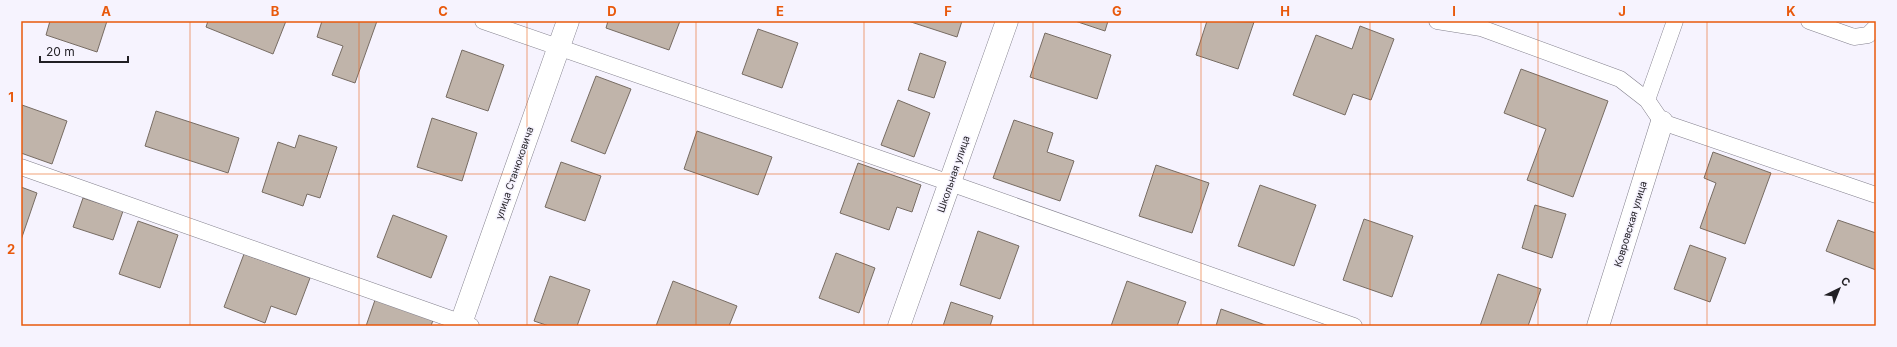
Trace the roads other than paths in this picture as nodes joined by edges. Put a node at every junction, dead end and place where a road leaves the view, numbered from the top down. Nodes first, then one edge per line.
1 (483, 21) edge
2 (568, 21) edge
3 (1007, 21) edge
4 (1437, 21) edge
5 (1675, 21) edge
6 (1809, 21) edge
7 (1876, 27) edge
8 (559, 47) junction
9 (1647, 100) junction
10 (1662, 122) junction
11 (21, 167) edge
12 (950, 183) junction
13 (1876, 195) edge
14 (464, 325) edge
15 (899, 326) edge
16 (1354, 326) edge
17 (1598, 326) edge

1 - 8 lane
2 - 8 street, улица Станюковича
3 - 12 street, Школьная улица
4 - 9 lane
5 - 9 lane
6 - 7 lane
8 - 12 lane
8 - 14 street, улица Станюковича
9 - 10 lane
10 - 13 lane
10 - 17 street, Ковровская улица
11 - 14 lane
12 - 15 street, Школьная улица
12 - 16 lane

